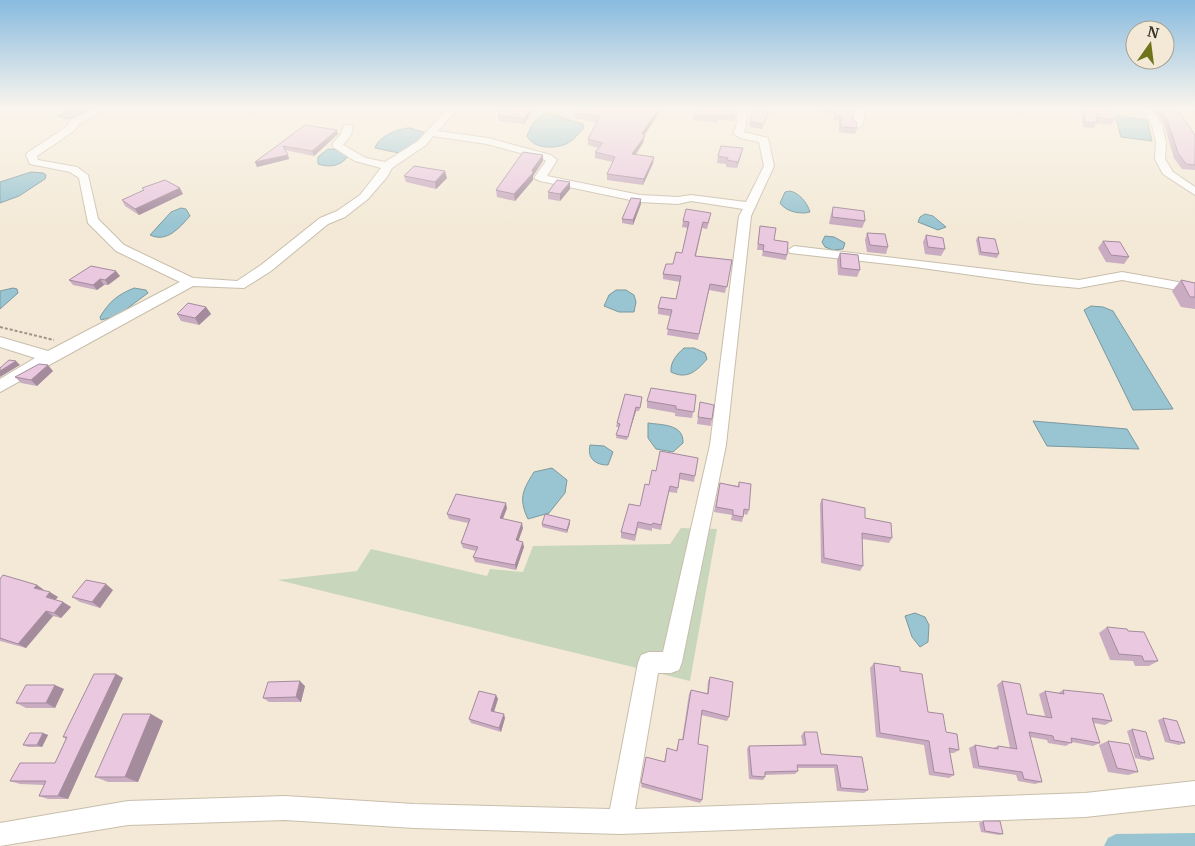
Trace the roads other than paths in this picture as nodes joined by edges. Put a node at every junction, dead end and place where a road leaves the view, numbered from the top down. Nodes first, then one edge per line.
1 (45, 146) edge
2 (338, 146) edge
3 (417, 146) edge
4 (508, 146) edge
5 (765, 146) edge
6 (1161, 146) edge
7 (387, 166) junction
8 (1195, 192) edge
9 (749, 206) junction
10 (794, 250) dead end
11 (191, 282) junction
12 (1195, 289) edge
13 (0, 342) edge
14 (49, 357) junction
15 (0, 386) edge
16 (1195, 793) edge
17 (620, 822) junction
18 (0, 835) edge

1 - 11 street
2 - 7 street
3 - 7 street
4 - 9 street
5 - 9 street
6 - 8 street
7 - 11 street
9 - 17 street
10 - 12 street
11 - 14 street
13 - 14 street
14 - 15 street
16 - 17 street
17 - 18 street

